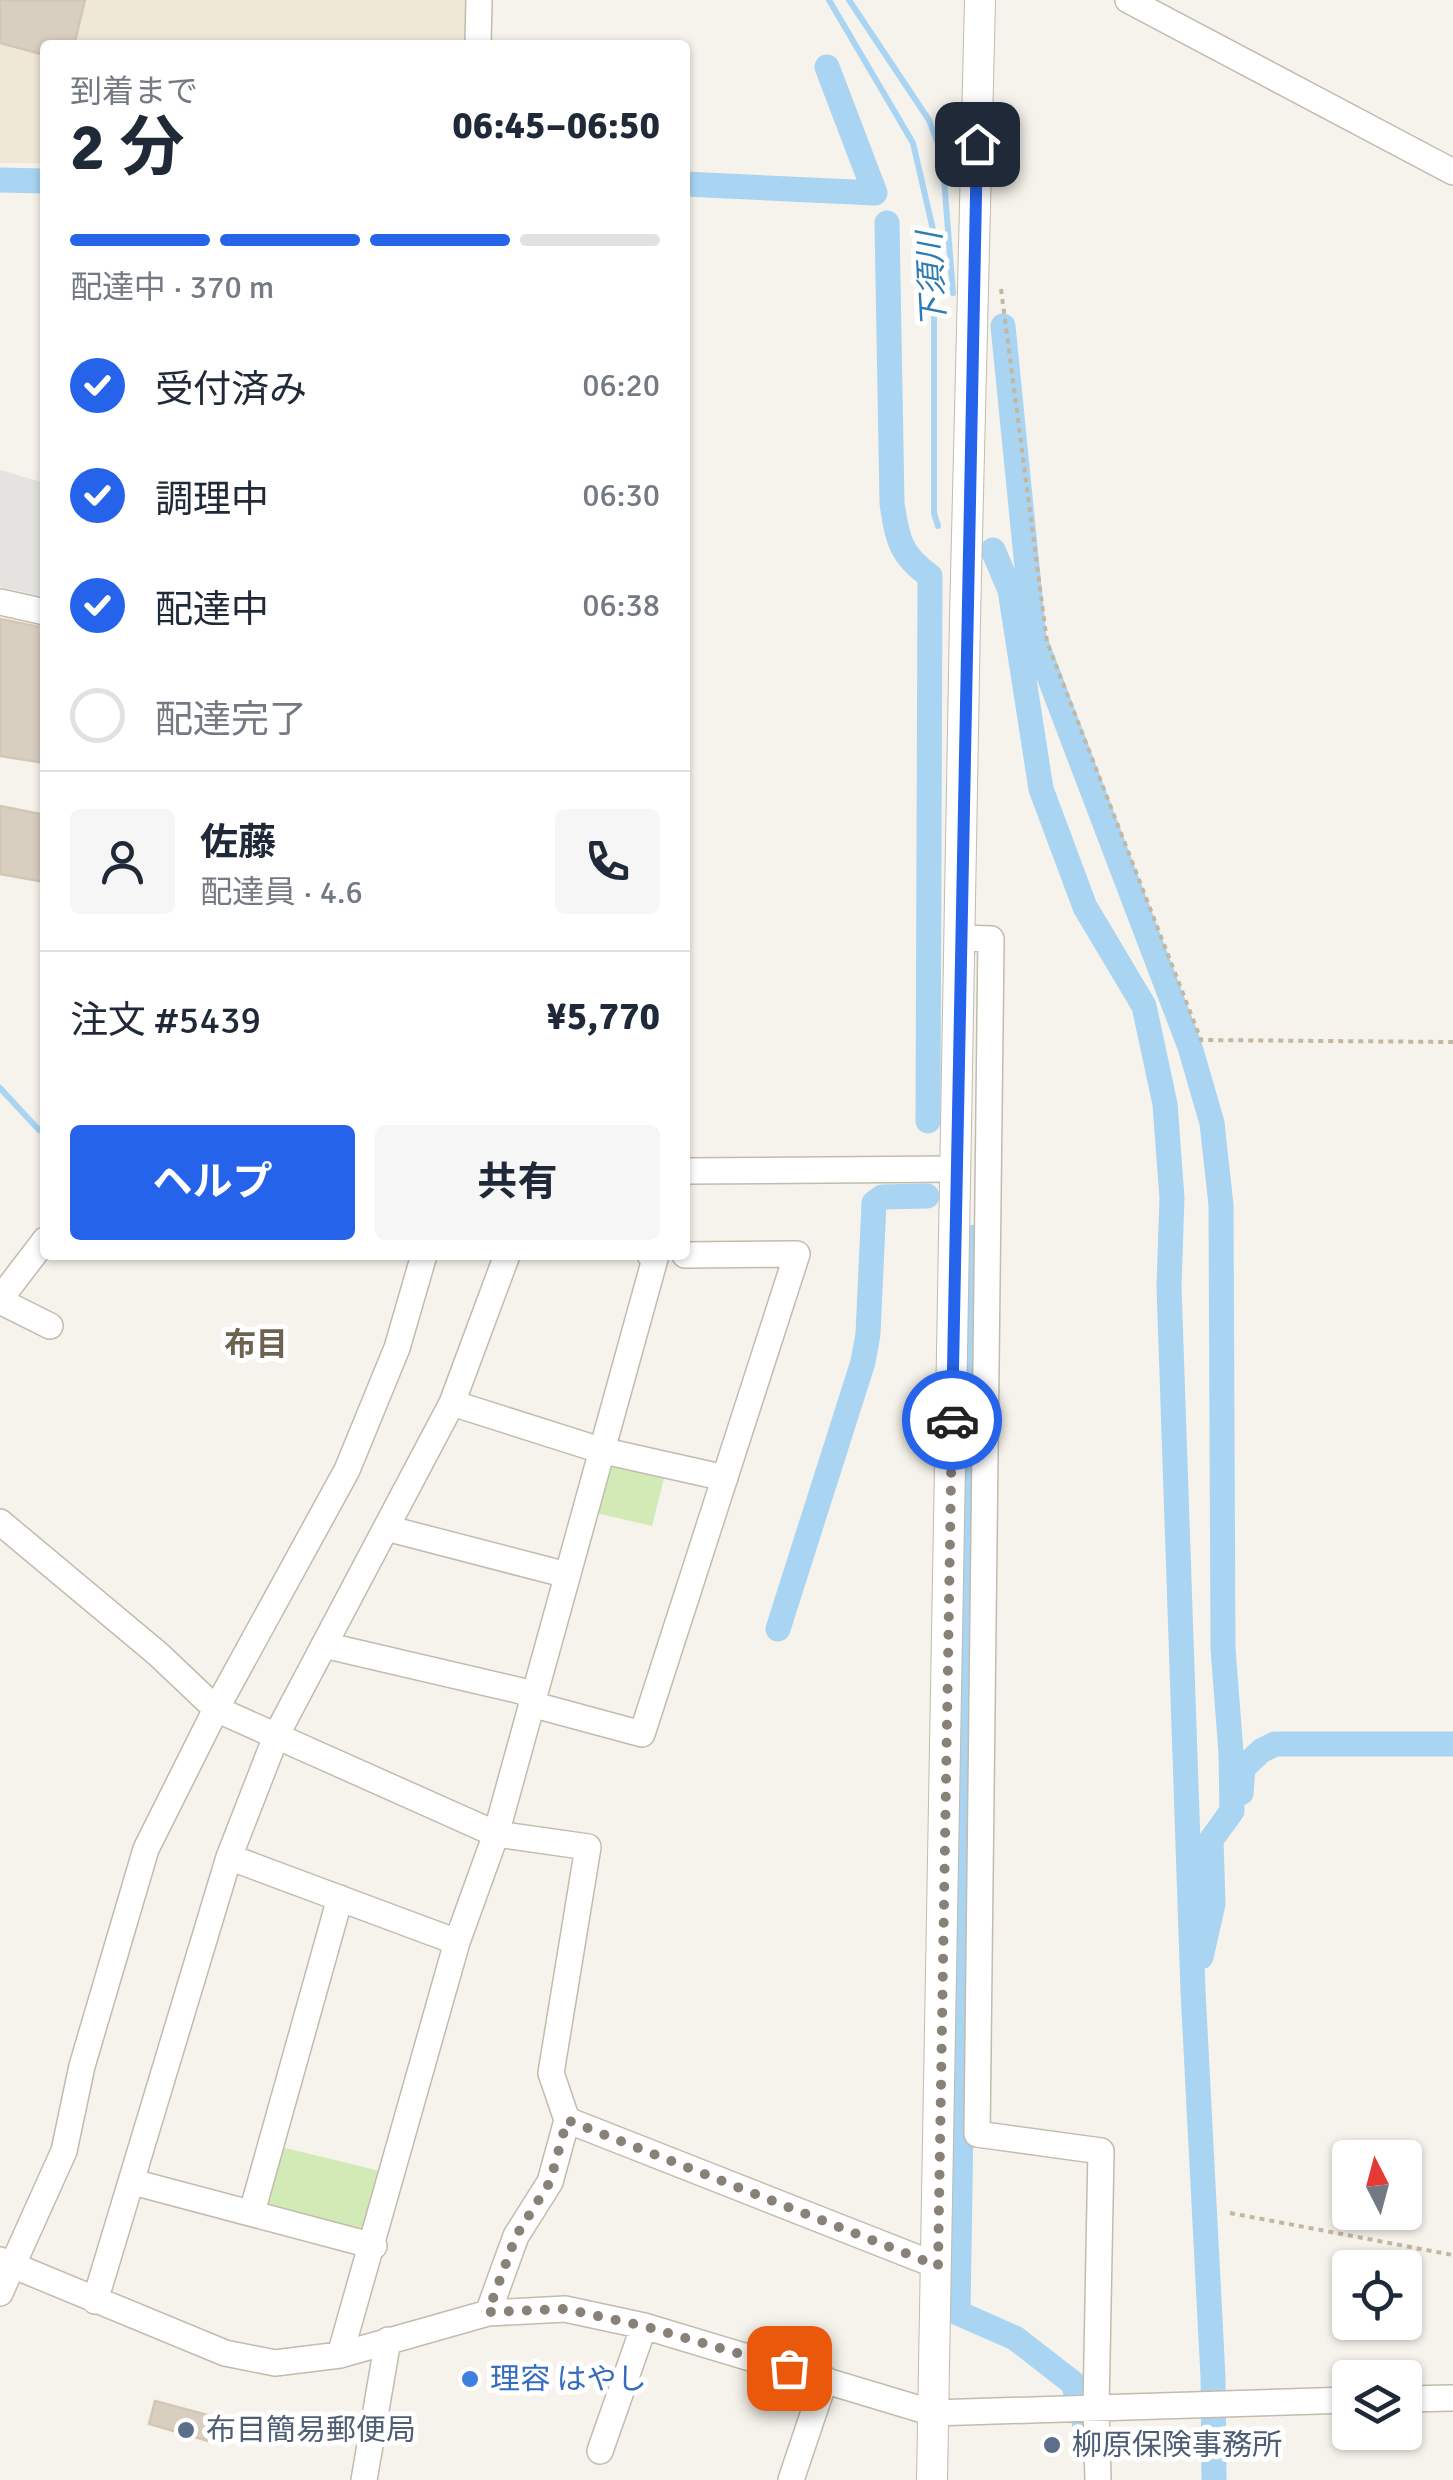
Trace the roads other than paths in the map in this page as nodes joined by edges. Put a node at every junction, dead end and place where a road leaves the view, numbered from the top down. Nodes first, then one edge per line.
1 (479, 0) edge
2 (980, 0) edge
3 (1128, 0) edge
4 (478, 40) edge
5 (1453, 172) edge
6 (0, 602) edge
7 (40, 611) edge
8 (960, 938) junction
9 (956, 1168) junction
10 (690, 1171) edge
11 (40, 1247) edge
12 (690, 1255) edge
13 (423, 1260) edge
14 (505, 1260) edge
15 (652, 1260) edge
16 (0, 1300) edge
17 (50, 1326) dead end
18 (452, 1403) junction
19 (600, 1450) junction
20 (725, 1478) junction
21 (0, 1522) edge
22 (386, 1528) junction
23 (567, 1575) junction
24 (324, 1644) junction
25 (533, 1699) junction
26 (216, 1710) junction
27 (276, 1734) junction
28 (496, 1834) junction
29 (229, 1857) junction
30 (340, 1898) junction
31 (457, 1942) junction
32 (567, 2120) junction
33 (133, 2182) junction
34 (252, 2212) junction
35 (374, 2246) junction
36 (6, 2263) edge
37 (938, 2266) junction
38 (0, 2293) edge
39 (96, 2302) junction
40 (488, 2312) junction
41 (644, 2326) junction
42 (388, 2340) junction
43 (340, 2356) junction
44 (826, 2379) junction
45 (1453, 2398) edge
46 (1422, 2399) edge
47 (1332, 2401) edge
48 (1096, 2408) junction
49 (932, 2413) junction
50 (600, 2451) dead end
51 (364, 2480) edge
52 (791, 2480) edge
53 (932, 2480) edge
54 (1098, 2480) edge

1 - 4 street
2 - 8 street
3 - 5 street
6 - 7 street
8 - 9 street
8 - 48 street
9 - 10 street
9 - 37 street
11 - 16 street
12 - 20 street
13 - 26 street
14 - 18 street
15 - 19 street
16 - 17 street
18 - 19 street
18 - 22 street
19 - 20 street
19 - 23 street
20 - 25 street
21 - 26 street
22 - 23 street
22 - 24 street
23 - 25 street
24 - 25 street
24 - 27 street
25 - 28 street
26 - 27 street
26 - 36 street
27 - 28 street
27 - 29 street
28 - 31 street
28 - 32 street
29 - 30 street
29 - 33 street
30 - 31 street
30 - 34 street
31 - 35 street
32 - 37 street
32 - 40 street
33 - 34 street
33 - 39 street
34 - 35 street
35 - 43 street
36 - 38 street
36 - 39 street
37 - 49 street
39 - 43 street
40 - 41 street
40 - 42 street
41 - 44 street
41 - 50 street
42 - 43 street
42 - 51 street
44 - 49 street
44 - 52 street
45 - 46 street
47 - 48 street
48 - 49 street
48 - 54 street
49 - 53 street

